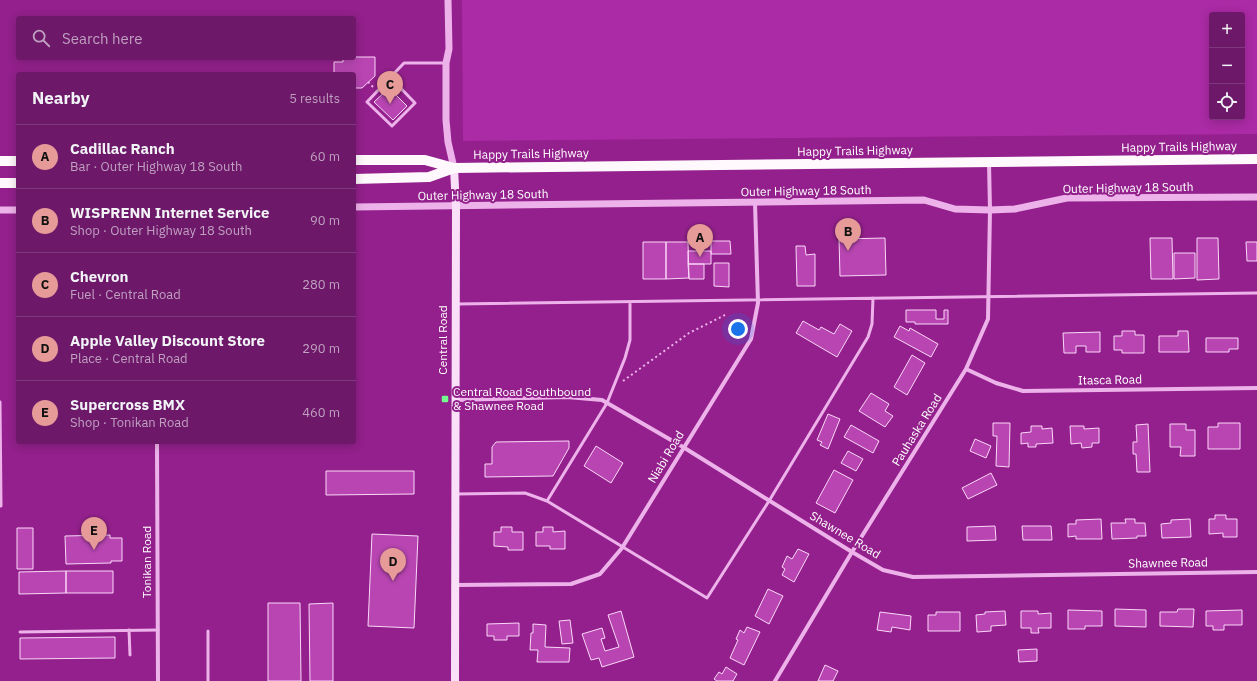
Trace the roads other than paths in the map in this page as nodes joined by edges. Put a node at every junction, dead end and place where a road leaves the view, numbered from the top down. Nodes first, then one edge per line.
1 (448, 0) edge
2 (446, 63) junction
3 (390, 77) junction
4 (1257, 159) edge
5 (356, 160) edge
6 (16, 161) edge
7 (0, 162) edge
8 (988, 163) junction
9 (454, 168) junction
10 (356, 179) edge
11 (0, 183) edge
12 (16, 183) edge
13 (1257, 197) edge
14 (755, 203) junction
15 (456, 207) junction
16 (356, 208) edge
17 (0, 210) edge
18 (16, 210) edge
19 (990, 210) junction
20 (1257, 293) edge
21 (988, 297) junction
22 (873, 298) junction
23 (758, 300) junction
24 (630, 302) junction
25 (456, 304) junction
26 (966, 369) junction
27 (1257, 388) edge
28 (455, 400) junction
29 (0, 402) edge
30 (607, 403) junction
31 (157, 444) edge
32 (684, 447) junction
33 (455, 494) junction
34 (547, 501) junction
35 (769, 501) junction
36 (0, 506) edge
37 (622, 548) junction
38 (852, 552) junction
39 (1257, 572) edge
40 (454, 586) junction
41 (129, 630) junction
42 (158, 630) junction
43 (208, 631) dead end
44 (20, 632) dead end
45 (130, 655) dead end
46 (158, 681) edge
47 (208, 681) edge
48 (455, 681) edge
49 (775, 681) edge

1 - 2 street, Central Road
2 - 3 lane
2 - 9 street, Central Road
3 - 3 lane
4 - 8 main road, Happy Trails Highway
5 - 9 main road, Happy Trails Highway
6 - 7 main road
8 - 9 main road, Happy Trails Highway
8 - 19 street, Pauhaska Road
9 - 10 main road, Happy Trails Highway
9 - 15 main road, Central Road
11 - 12 main road
13 - 19 street, Outer Highway 18 South
14 - 15 street, Outer Highway 18 South
14 - 19 street, Outer Highway 18 South
14 - 23 street, Niabi Road
15 - 16 street, Outer Highway 18 South
15 - 25 main road, Central Road
17 - 18 street
19 - 21 street, Pauhaska Road
20 - 21 lane
21 - 22 lane
21 - 26 street, Pauhaska Road
22 - 23 lane
22 - 35 lane
23 - 24 lane
23 - 32 street, Niabi Road
24 - 25 lane
24 - 30 lane
25 - 28 main road, Central Road
26 - 27 street, Itasca Road
26 - 38 street, Pauhaska Road
28 - 30 street, Shawnee Road
28 - 33 main road, Central Road
29 - 36 lane
30 - 32 street, Shawnee Road
30 - 34 lane
31 - 42 street, Tonikan Road
32 - 35 street, Shawnee Road
32 - 37 street, Niabi Road
33 - 34 lane
33 - 40 main road, Central Road
34 - 37 lane
35 - 37 lane
35 - 38 street, Shawnee Road
37 - 40 street, Niabi Road
38 - 39 street, Shawnee Road
38 - 49 street, Pauhaska Road
40 - 48 main road, Central Road
41 - 42 lane
41 - 44 lane
41 - 45 lane
42 - 46 street, Tonikan Road
43 - 47 lane

